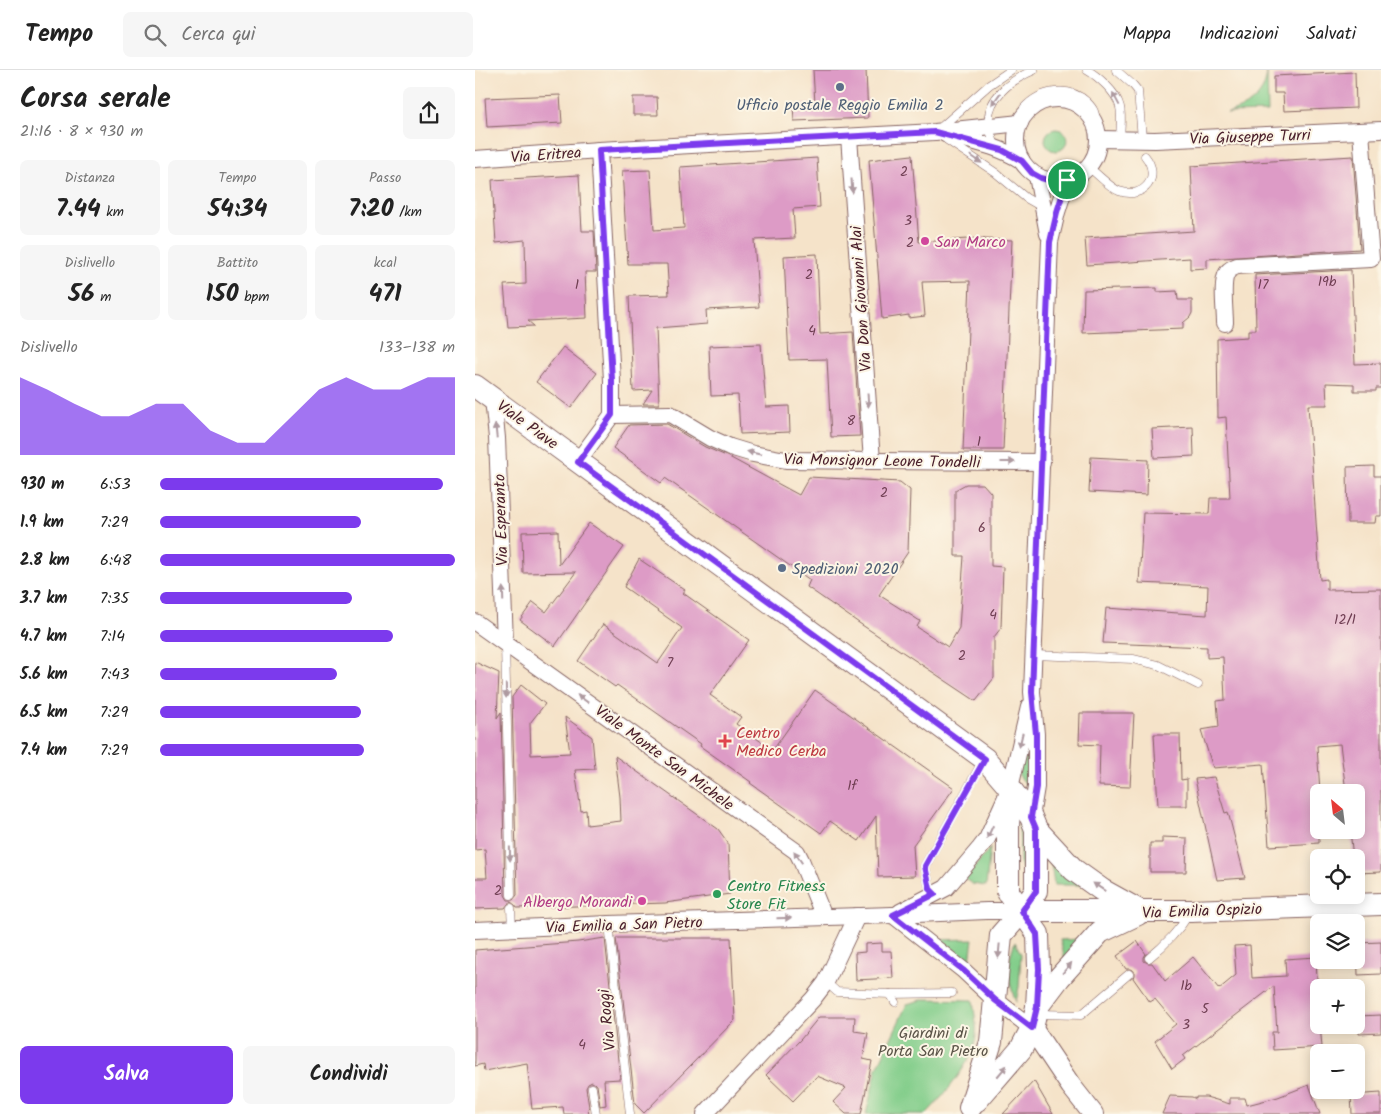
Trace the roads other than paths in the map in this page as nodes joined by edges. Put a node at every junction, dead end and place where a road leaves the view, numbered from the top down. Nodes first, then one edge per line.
1 (1011, 70) edge
2 (1034, 70) edge
3 (1087, 70) edge
4 (1117, 70) edge
5 (1022, 119) junction
6 (989, 126) junction
7 (1381, 130) edge
8 (935, 132) junction
9 (1361, 132) junction
10 (849, 137) junction
11 (1098, 139) junction
12 (1120, 139) junction
13 (1142, 140) junction
14 (996, 148) junction
15 (599, 150) junction
16 (1145, 156) dead end
17 (475, 159) edge
18 (1022, 161) junction
19 (1089, 167) junction
20 (1037, 176) junction
21 (1067, 180) junction
22 (1043, 208) junction
23 (1050, 242) junction
24 (1225, 323) dead end
25 (484, 392) edge
26 (612, 415) junction
27 (872, 461) junction
28 (578, 462) junction
29 (1042, 462) junction
30 (475, 622) edge
31 (505, 642) junction
32 (1034, 655) junction
33 (1198, 685) dead end
34 (1032, 692) junction
35 (985, 759) junction
36 (1010, 788) junction
37 (1033, 823) junction
38 (935, 894) junction
39 (511, 895) dead end
40 (1381, 904) edge
41 (511, 908) dead end
42 (1022, 911) junction
43 (1191, 911) junction
44 (1141, 912) junction
45 (893, 915) junction
46 (857, 916) junction
47 (824, 917) junction
48 (609, 924) junction
49 (512, 928) junction
50 (475, 930) edge
51 (1149, 958) dead end
52 (1129, 974) dead end
53 (826, 982) junction
54 (952, 993) dead end
55 (890, 994) junction
56 (995, 1000) junction
57 (895, 1002) dead end
58 (1035, 1016) junction
59 (593, 1088) dead end
60 (967, 1111) edge
61 (596, 1114) edge
62 (630, 1114) edge
63 (705, 1114) edge
64 (1093, 1114) edge

1 - 8 lane
2 -> 6 lane
12 -> 3 lane
4 - 13 lane
5 - 6 street
5 - 11 street
5 - 18 street
6 - 8 street
6 - 14 lane
7 - 9 street, Via Giuseppe Turri
8 - 10 street, Via Eritrea
8 - 14 street
8 -> 22 lane
9 - 13 street, Via Giuseppe Turri
9 - 24 street
10 - 15 street, Via Eritrea
10 -> 27 street, Via Don Giovanni Alai
11 - 12 street, Via Giuseppe Turri
11 - 19 street
12 - 13 street, Via Giuseppe Turri
14 - 18 street
15 - 17 street, Via Eritrea
15 - 26 street
16 - 19 lane
18 - 20 street
19 - 21 street
20 - 21 street
20 - 22 street
21 - 23 street
22 - 23 street
23 - 29 street
25 - 28 main road, Viale Piave
31 -> 25 street, Via Esperanto
27 -> 26 street, Via Monsignor Leone Tondelli
26 - 28 street
27 -> 29 street, Via Monsignor Leone Tondelli
28 - 35 main road, Viale Piave
29 - 32 street
30 - 31 street, Viale Monte San Michele
31 -> 39 lane
47 -> 31 street, Viale Monte San Michele
32 - 33 lane
32 - 34 street
34 -> 36 street, Via Emilia a San Pietro
34 - 37 street
35 - 36 main road, Viale Piave
35 - 38 lane
36 - 37 main road, Viale Piave
36 -> 38 street, Via Emilia a San Pietro
36 - 42 main road
37 - 42 main road
44 -> 37 main road, Viale Piave
38 - 45 street, Via Emilia a San Pietro
40 - 43 main road, Via Emilia Ospizio
41 - 49 lane
42 - 44 main road, Via Emilia Ospizio
42 - 45 street, Via Emilia a San Pietro
42 -> 56 main road
42 - 58 main road
43 - 44 main road, Via Emilia Ospizio
43 - 51 lane
58 -> 44 main road
45 - 46 street, Via Emilia a San Pietro
45 - 56 street
46 - 47 street, Via Emilia a San Pietro
46 - 53 street
48 -> 47 street, Via Emilia a San Pietro
48 - 49 street, Via Emilia a San Pietro
48 - 62 lane, Via Roggi
49 - 50 street, Via Emilia a San Pietro
52 - 58 lane
53 - 55 lane
53 - 63 street
54 - 55 lane
55 - 57 lane
56 - 58 street
56 - 60 main road
60 -> 58 main road
58 - 64 street
59 - 61 lane

